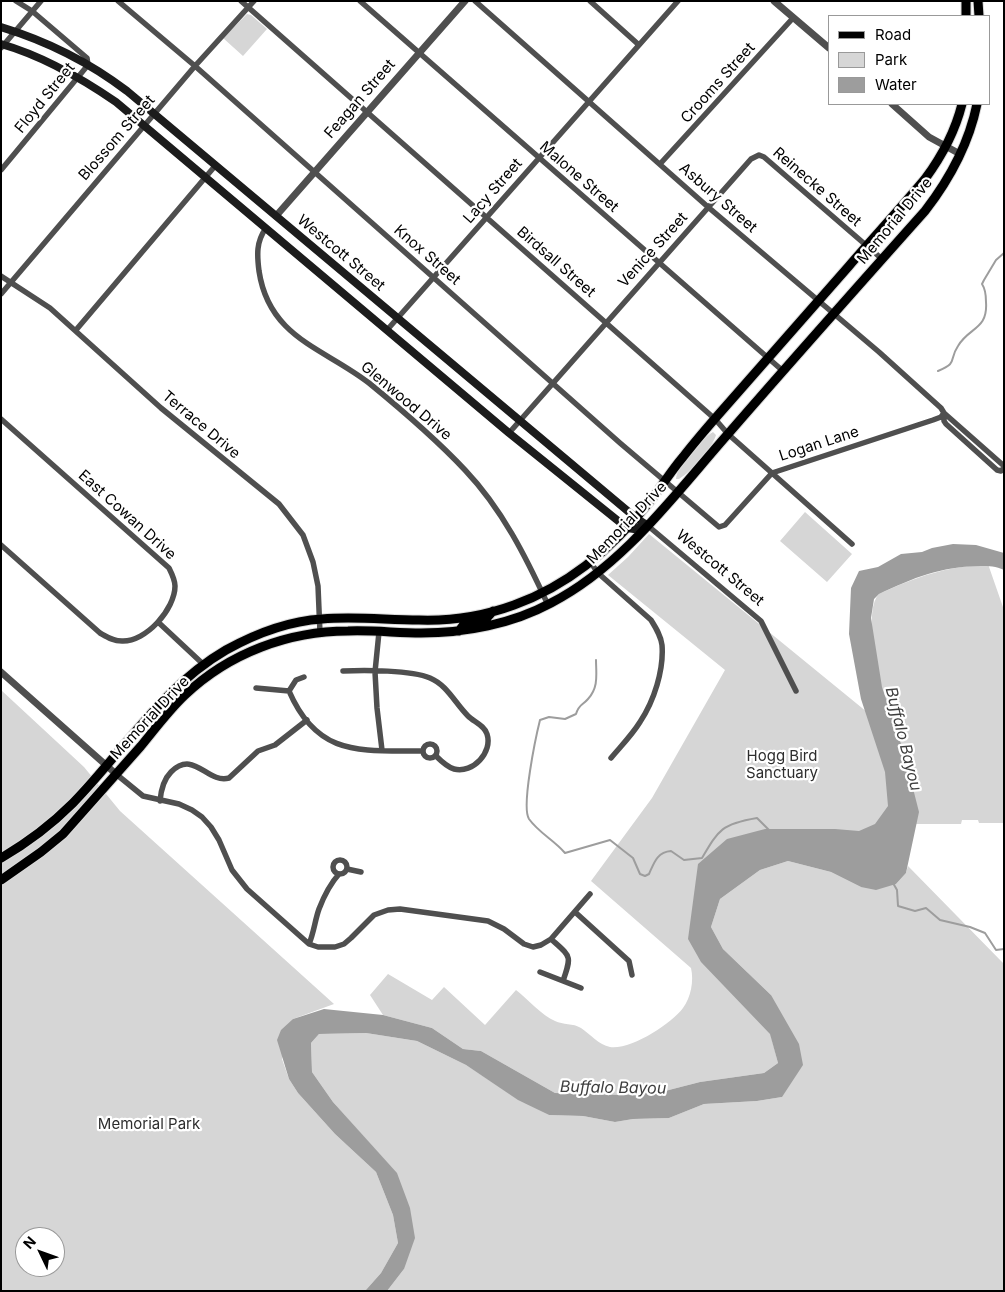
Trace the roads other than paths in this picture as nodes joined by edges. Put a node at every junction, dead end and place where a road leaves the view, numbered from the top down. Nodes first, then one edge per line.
1 (16, 1) edge
2 (41, 1) edge
3 (118, 1) edge
4 (241, 1) edge
5 (254, 1) edge
6 (360, 1) edge
7 (465, 1) edge
8 (475, 1) edge
9 (590, 1) edge
10 (678, 1) edge
11 (774, 1) edge
12 (966, 1) edge
13 (978, 1) edge
14 (248, 7) junction
15 (32, 11) junction
16 (966, 15) edge
17 (979, 15) edge
18 (793, 18) junction
19 (1, 27) edge
20 (15, 32) junction
21 (639, 45) junction
22 (2, 46) edge
23 (828, 47) edge
24 (419, 53) junction
25 (88, 65) junction
26 (195, 66) junction
27 (78, 78) junction
28 (589, 100) junction
29 (893, 105) edge
30 (962, 105) edge
31 (976, 105) edge
32 (366, 112) junction
33 (155, 114) junction
34 (144, 125) junction
35 (946, 147) junction
36 (960, 154) junction
37 (758, 155) joint
38 (539, 159) junction
39 (660, 164) junction
40 (215, 166) junction
41 (1, 170) edge
42 (314, 172) junction
43 (206, 177) junction
44 (708, 207) junction
45 (276, 216) junction
46 (487, 218) junction
47 (266, 228) junction
48 (866, 246) junction
49 (882, 259) junction
50 (658, 264) junction
51 (1, 276) edge
52 (434, 278) junction
53 (11, 282) junction
54 (1, 294) edge
55 (818, 301) junction
56 (833, 314) junction
57 (397, 319) junction
58 (605, 323) junction
59 (76, 330) junction
60 (387, 330) junction
61 (768, 359) junction
62 (783, 372) junction
63 (553, 383) junction
64 (944, 413) junction
65 (1, 418) edge
66 (715, 419) junction
67 (520, 420) junction
68 (509, 433) junction
69 (728, 434) junction
70 (982, 446) junction
71 (977, 451) junction
72 (574, 466) junction
73 (1004, 467) edge
74 (772, 473) junction
75 (565, 478) junction
76 (665, 481) junction
77 (678, 491) junction
78 (636, 518) junction
79 (647, 525) junction
80 (721, 527) joint
81 (627, 528) junction
82 (852, 544) dead end
83 (1, 545) edge
84 (590, 563) junction
85 (598, 573) junction
86 (542, 593) junction
87 (548, 605) junction
88 (493, 611) junction
89 (319, 619) junction
90 (379, 619) junction
91 (158, 622) junction
92 (270, 630) junction
93 (459, 631) junction
94 (320, 632) junction
95 (379, 632) junction
96 (274, 642) junction
97 (203, 664) junction
98 (343, 671) dead end
99 (1, 672) edge
100 (375, 672) junction
101 (304, 677) dead end
102 (256, 688) dead end
103 (289, 691) junction
104 (796, 691) dead end
105 (186, 694) junction
106 (307, 720) junction
107 (382, 750) junction
108 (423, 751) junction
109 (436, 756) junction
110 (611, 758) dead end
111 (106, 766) junction
112 (116, 774) junction
113 (160, 801) junction
114 (1, 858) edge
115 (347, 869) junction
116 (361, 872) dead end
117 (339, 874) junction
118 (1, 880) edge
119 (590, 894) dead end
120 (575, 912) junction
121 (551, 939) junction
122 (309, 944) junction
123 (540, 972) dead end
124 (632, 975) dead end
125 (563, 981) junction
126 (581, 988) dead end

1 - 15 street
2 - 15 street
3 - 26 street, Knox Street
4 - 14 street, Birdsall Street
5 - 14 street, Blossom Street
6 - 24 street, Malone Street
7 - 24 street, Feagan Street
8 - 28 street, Asbury Street
9 - 21 street
10 - 21 street, Lacy Street
11 - 18 street
12 - 16 main road
13 - 17 main road
14 - 26 street, Blossom Street
14 - 32 street, Birdsall Street
15 - 20 street
15 - 25 street
18 - 23 street
18 - 39 street, Crooms Street
19 - 20 main road, Westcott Street
20 - 22 street
20 - 25 main road, Westcott Street
21 - 28 street, Lacy Street
22 - 27 main road, Westcott Street
24 - 32 street, Feagan Street
24 - 38 street, Malone Street
25 - 27 street, Floyd Street
25 - 33 main road, Westcott Street
26 - 33 street, Blossom Street
26 - 42 street, Knox Street
27 - 34 main road, Westcott Street
27 - 41 street, Floyd Street
28 - 38 street, Lacy Street
28 - 39 street, Asbury Street
29 - 35 street
30 - 35 main road, Memorial Drive
31 - 36 main road, Memorial Drive
32 - 42 street, Feagan Street
32 - 46 street, Birdsall Street
33 - 34 street, Blossom Street
33 - 40 main road, Westcott Street
34 - 43 main road, Westcott Street
34 - 53 street, Blossom Street
35 - 36 street
35 - 48 main road, Memorial Drive
36 - 49 main road, Memorial Drive
37 - 44 street, Venice Street
37 - 48 street, Reinecke Street
38 - 46 street, Lacy Street
38 - 50 street, Malone Street
39 - 44 street, Asbury Street
40 - 43 street
40 - 45 main road, Westcott Street
42 - 45 street, Feagan Street
42 - 52 street, Knox Street
43 - 47 main road, Westcott Street
43 - 59 street
44 - 50 street, Venice Street
44 - 55 street, Asbury Street
45 - 47 main road
45 - 57 main road, Westcott Street
46 - 52 street, Lacy Street
46 - 58 street, Birdsall Street
47 - 60 main road, Westcott Street
47 - 86 street, Glenwood Drive
48 - 49 street, Reinecke Street
48 - 55 main road, Memorial Drive
49 - 56 main road, Memorial Drive
50 - 58 street, Venice Street
50 - 61 street, Malone Street
51 - 53 street, Terrace Drive
52 - 57 street, Lacy Street
52 - 63 street, Knox Street
53 - 54 street, Blossom Street
53 - 59 street, Terrace Drive
55 - 56 street, Asbury Street
55 - 61 main road, Memorial Drive
56 - 62 main road, Memorial Drive
56 - 64 street, Asbury Street
57 - 60 street, Lacy Street
57 - 67 main road, Westcott Street
58 - 63 street, Venice Street
58 - 66 street, Birdsall Street
59 - 89 street, Terrace Drive
60 - 68 main road, Westcott Street
61 - 62 street, Malone Street
61 - 66 main road, Memorial Drive
62 - 69 main road, Memorial Drive
63 - 67 street, Venice Street
63 - 76 street, Knox Street
64 - 70 street
64 - 71 street
64 - 74 street, Logan Lane
65 - 91 street, East Cowan Drive
66 - 69 street, Birdsall Street
66 - 76 main road, Memorial Drive
67 - 68 street, Venice Street
67 - 72 main road, Westcott Street
68 - 75 main road, Westcott Street
69 - 74 street, Birdsall Street
69 - 77 main road, Memorial Drive
70 - 71 street
70 - 73 street
71 - 73 street
72 - 75 main road
72 - 78 main road, Westcott Street
74 - 80 street, Logan Lane
74 - 82 street, Birdsall Street
75 - 81 main road, Westcott Street
76 - 77 street, Knox Street
76 - 78 main road, Memorial Drive
77 - 79 main road, Memorial Drive
77 - 80 street, Knox Street
78 - 79 main road, Westcott Street
78 - 81 main road, Memorial Drive
79 - 81 main road
79 - 85 main road, Memorial Drive
79 - 104 street, Westcott Street
81 - 84 main road, Memorial Drive
83 - 91 street, East Cowan Drive
84 - 85 street
84 - 86 main road, Memorial Drive
85 - 87 main road, Memorial Drive
85 - 110 street
86 - 87 street, Glenwood Drive
86 - 88 main road, Memorial Drive
87 - 93 main road, Memorial Drive
88 - 90 main road, Memorial Drive
88 - 93 main road
89 - 90 main road, Memorial Drive
89 - 92 main road, Memorial Drive
89 - 94 street, Terrace Drive
90 - 95 main road
91 - 97 street
92 - 96 main road
92 - 97 main road, Memorial Drive
93 - 95 main road, Memorial Drive
94 - 95 main road, Memorial Drive
94 - 96 main road, Memorial Drive
95 - 100 street
96 - 105 main road, Memorial Drive
97 - 105 main road
97 - 111 main road, Memorial Drive
98 - 100 street
99 - 111 street
100 - 107 street
100 - 109 street
101 - 103 street
102 - 103 street
103 - 106 street
105 - 112 main road, Memorial Drive
106 - 107 street
106 - 113 street
107 - 108 street
108 - 109 street
108 - 109 street
111 - 112 street
111 - 114 main road, Memorial Drive
112 - 113 street
112 - 118 main road, Memorial Drive
113 - 122 street
115 - 116 street
115 - 117 street
115 - 117 street
117 - 122 street
119 - 120 street
120 - 121 street
120 - 124 street
121 - 122 street
121 - 125 street
123 - 125 street
125 - 126 street

